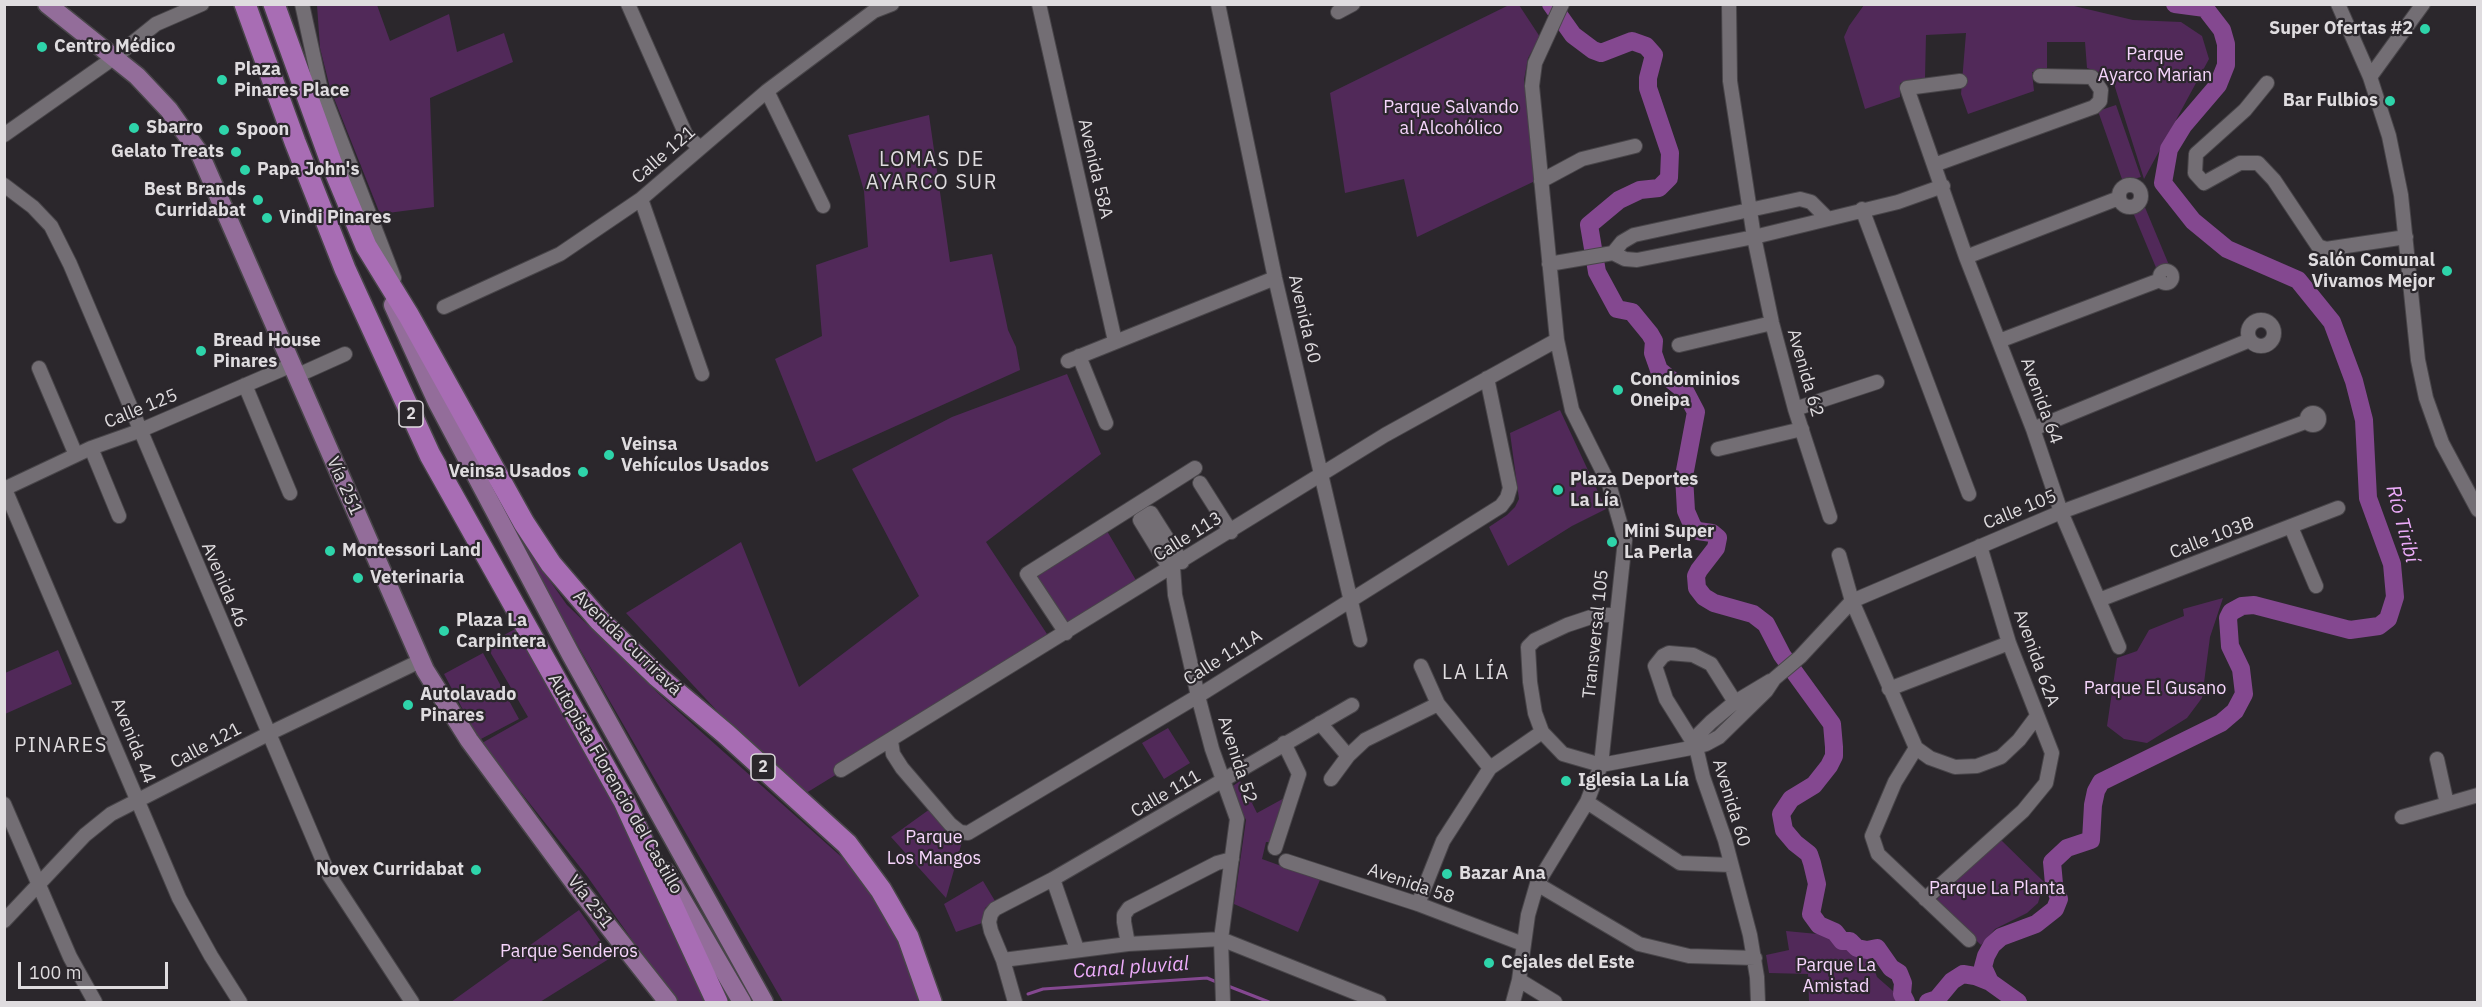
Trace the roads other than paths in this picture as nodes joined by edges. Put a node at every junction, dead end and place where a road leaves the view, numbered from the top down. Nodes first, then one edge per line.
1 (47, 4) edge
2 (202, 4) edge
3 (245, 4) edge
4 (274, 4) edge
5 (302, 4) edge
6 (628, 4) edge
7 (892, 4) edge
8 (1039, 4) edge
9 (1218, 4) edge
10 (1353, 4) edge
11 (1729, 4) edge
12 (2338, 4) edge
13 (2423, 4) edge
14 (1561, 5) edge
15 (872, 8) edge
16 (172, 10) edge
17 (1338, 12) dead end
18 (115, 57) junction
19 (2040, 76) dead end
20 (2370, 76) junction
21 (1960, 81) dead end
22 (2267, 82) dead end
23 (320, 86) junction
24 (767, 91) junction
25 (4, 135) edge
26 (1635, 146) dead end
27 (699, 148) junction
28 (331, 162) junction
29 (1934, 165) junction
30 (1541, 181) junction
31 (4, 185) edge
32 (1943, 186) junction
33 (2119, 198) dead end
34 (641, 199) junction
35 (823, 206) dead end
36 (1862, 209) junction
37 (1750, 211) junction
38 (1827, 218) junction
39 (1754, 237) junction
40 (2406, 237) junction
41 (366, 246) junction
42 (1609, 254) junction
43 (1966, 257) junction
44 (1549, 264) junction
45 (1275, 278) junction
46 (2160, 280) dead end
47 (444, 307) dead end
48 (409, 316) junction
49 (1773, 323) junction
50 (1557, 339) junction
51 (2250, 340) dead end
52 (1115, 341) junction
53 (1999, 341) junction
54 (1679, 345) dead end
55 (345, 354) dead end
56 (39, 368) dead end
57 (294, 370) junction
58 (702, 374) dead end
59 (1486, 378) junction
60 (1877, 381) dead end
61 (245, 385) junction
62 (1795, 409) junction
63 (2308, 420) dead end
64 (1106, 423) dead end
65 (1802, 429) junction
66 (2033, 429) junction
67 (139, 431) junction
68 (91, 448) junction
69 (1718, 449) dead end
70 (76, 455) junction
71 (1195, 468) dead end
72 (1323, 475) junction
73 (1200, 483) dead end
74 (5, 488) edge
75 (290, 493) dead end
76 (1969, 494) dead end
77 (2338, 508) dead end
78 (2478, 510) edge
79 (2061, 512) junction
80 (119, 516) dead end
81 (1830, 517) dead end
82 (2291, 527) junction
83 (1231, 532) junction
84 (1980, 546) junction
85 (1839, 555) dead end
86 (1175, 566) junction
87 (2316, 586) dead end
88 (1351, 598) junction
89 (2099, 600) junction
90 (1852, 601) junction
91 (1616, 615) junction
92 (1066, 633) junction
93 (1360, 640) dead end
94 (2009, 643) junction
95 (2118, 647) dead end
96 (420, 661) junction
97 (1421, 666) dead end
98 (1784, 671) junction
99 (1889, 689) junction
100 (1198, 696) junction
101 (1735, 702) junction
102 (1438, 704) junction
103 (1352, 705) dead end
104 (2037, 716) junction
105 (1320, 723) junction
106 (1542, 732) junction
107 (268, 734) junction
108 (891, 741) junction
109 (1284, 744) junction
110 (1695, 747) junction
111 (1916, 748) junction
112 (1348, 756) junction
113 (2437, 759) dead end
114 (1601, 765) junction
115 (1491, 768) junction
116 (841, 771) dead end
117 (1331, 779) dead end
118 (1224, 781) junction
119 (2478, 795) edge
120 (624, 801) junction
121 (138, 802) junction
122 (1587, 802) junction
123 (4, 804) edge
124 (2447, 804) junction
125 (2402, 817) dead end
126 (1275, 848) dead end
127 (1232, 859) junction
128 (1286, 861) dead end
129 (1731, 865) junction
130 (1053, 879) junction
131 (1537, 884) junction
132 (40, 885) junction
133 (1925, 899) junction
134 (1418, 904) junction
135 (4, 921) edge
136 (1221, 939) junction
137 (1969, 940) dead end
138 (1128, 944) junction
139 (1523, 944) junction
140 (1077, 950) junction
141 (1755, 958) junction
142 (1003, 960) junction
143 (1519, 980) junction
144 (1223, 1000) edge
145 (95, 1002) edge
146 (240, 1002) edge
147 (412, 1002) edge
148 (668, 1002) edge
149 (717, 1002) edge
150 (742, 1002) edge
151 (764, 1002) edge
152 (931, 1002) edge
153 (1015, 1002) edge
154 (1379, 1002) edge
155 (1513, 1002) edge
156 (1555, 1002) edge
157 (1758, 1002) edge

1 - 18 main road, Vía 251
2 - 16 street
3 - 120 highway, Autopista Florencio del Castillo / 2
4 - 28 highway, Autopista Florencio del Castillo
5 - 23 street
6 - 27 street
7 - 15 street, Calle 121
8 - 52 street, Avenida 58A
9 - 45 street, Avenida 60
10 - 17 street
11 - 37 street, Avenida 62
12 - 20 street
13 - 20 street
14 - 30 street, Transversal 105
15 - 24 street, Calle 121
16 - 18 street
18 - 25 street
18 - 57 main road, Vía 251
19 - 29 street
20 - 40 street
21 - 29 street, Avenida 64
22 - 40 street
23 - 28 highway
23 - 48 street
24 - 27 street, Calle 121
24 - 35 street
26 - 30 street
27 - 34 street, Calle 121
28 - 41 highway, Autopista Florencio del Castillo
29 - 32 street, Avenida 64
30 - 44 street, Transversal 105
31 - 67 street, Avenida 46
32 - 36 street
32 - 43 street, Avenida 64
33 - 43 street
34 - 47 street, Calle 121
34 - 58 street
36 - 38 street
36 - 76 street
37 - 38 street
37 - 39 street, Avenida 62
37 - 42 street
38 - 39 street
39 - 42 street
39 - 49 street, Avenida 62
40 - 78 street
41 - 48 highway, Avenida Curriravá
41 - 151 main road, Autopista Florencio del Castillo
42 - 44 street
43 - 53 street, Avenida 64
44 - 50 street, Transversal 105
45 - 52 street
45 - 72 street, Avenida 60
46 - 53 street
48 - 152 highway, Avenida Curriravá / 2
49 - 54 street
49 - 62 street, Avenida 62
50 - 59 street, Calle 113
50 - 91 street, Transversal 105
51 - 66 street
52 - 64 street
53 - 66 street, Avenida 64
55 - 57 street, Calle 125
56 - 70 street
57 - 61 street, Calle 125
57 - 96 main road, Vía 251
59 - 72 street, Calle 113
59 - 88 street, Calle 111A
60 - 62 street
61 - 67 street, Calle 125
61 - 75 street
62 - 65 street, Avenida 62
63 - 79 street, Calle 105
65 - 69 street
65 - 81 street, Avenida 62
66 - 79 street, Avenida 64
67 - 68 street, Calle 125
67 - 107 street, Avenida 46
68 - 70 street, Calle 125
68 - 80 street
70 - 74 street, Calle 125
71 - 92 street
72 - 83 street, Calle 113
72 - 88 street, Avenida 60
73 - 83 street
74 - 121 street, Avenida 44
77 - 82 street, Calle 103B
79 - 84 street, Calle 105
79 - 89 street, Avenida 64
82 - 87 street
82 - 89 street, Calle 103B
83 - 86 street, Calle 113
84 - 90 street, Calle 105
84 - 94 street, Avenida 62A
85 - 90 street
86 - 92 street, Calle 113
86 - 100 street, Avenida 52
88 - 93 street, Avenida 60
88 - 100 street, Calle 111A
89 - 95 street, Avenida 64
90 - 98 street, Calle 105
90 - 99 street
91 - 106 street
91 - 114 street, Transversal 105
92 - 108 street, Calle 113
94 - 99 street
94 - 104 street, Avenida 62A
96 - 107 street, Calle 121
96 - 148 main road, Vía 251
97 - 102 street
98 - 101 street, Calle 105
98 - 110 street, Calle 105
99 - 111 street
100 - 108 street, Calle 111A
100 - 118 street, Avenida 52
101 - 110 street, Calle 105
101 - 110 street, Avenida 60
102 - 112 street
102 - 115 street
103 - 105 street, Calle 111
104 - 111 street
104 - 133 street, Avenida 62A
105 - 109 street, Calle 111
105 - 112 street
106 - 114 street
106 - 115 street
107 - 121 street, Calle 121
107 - 147 street, Avenida 46
108 - 116 street, Calle 113
109 - 118 street, Calle 111
109 - 126 street
110 - 114 street, Calle 105
110 - 129 street, Avenida 60
111 - 133 street
112 - 117 street
113 - 124 street
114 - 122 street, Transversal 105
115 - 134 street
118 - 127 street, Avenida 52
118 - 130 street, Calle 111
119 - 124 street
120 - 149 highway, 2
120 - 150 main road, Autopista Florencio del Castillo
121 - 132 street, Calle 121
121 - 146 street, Avenida 44
122 - 129 street
122 - 131 street, Transversal 105
123 - 132 street
124 - 125 street
127 - 136 street, Avenida 52
127 - 138 street
128 - 134 street, Avenida 58
129 - 141 street, Avenida 60
130 - 140 street
130 - 142 street, Calle 111
131 - 139 street, Transversal 105
131 - 141 street
132 - 135 street, Calle 121
132 - 145 street
133 - 137 street
134 - 139 street, Avenida 58
136 - 138 street
136 - 144 street, Avenida 52
136 - 154 street
138 - 140 street
139 - 143 street
140 - 142 street
141 - 157 street, Avenida 60
142 - 153 street
143 - 155 street
143 - 156 street

